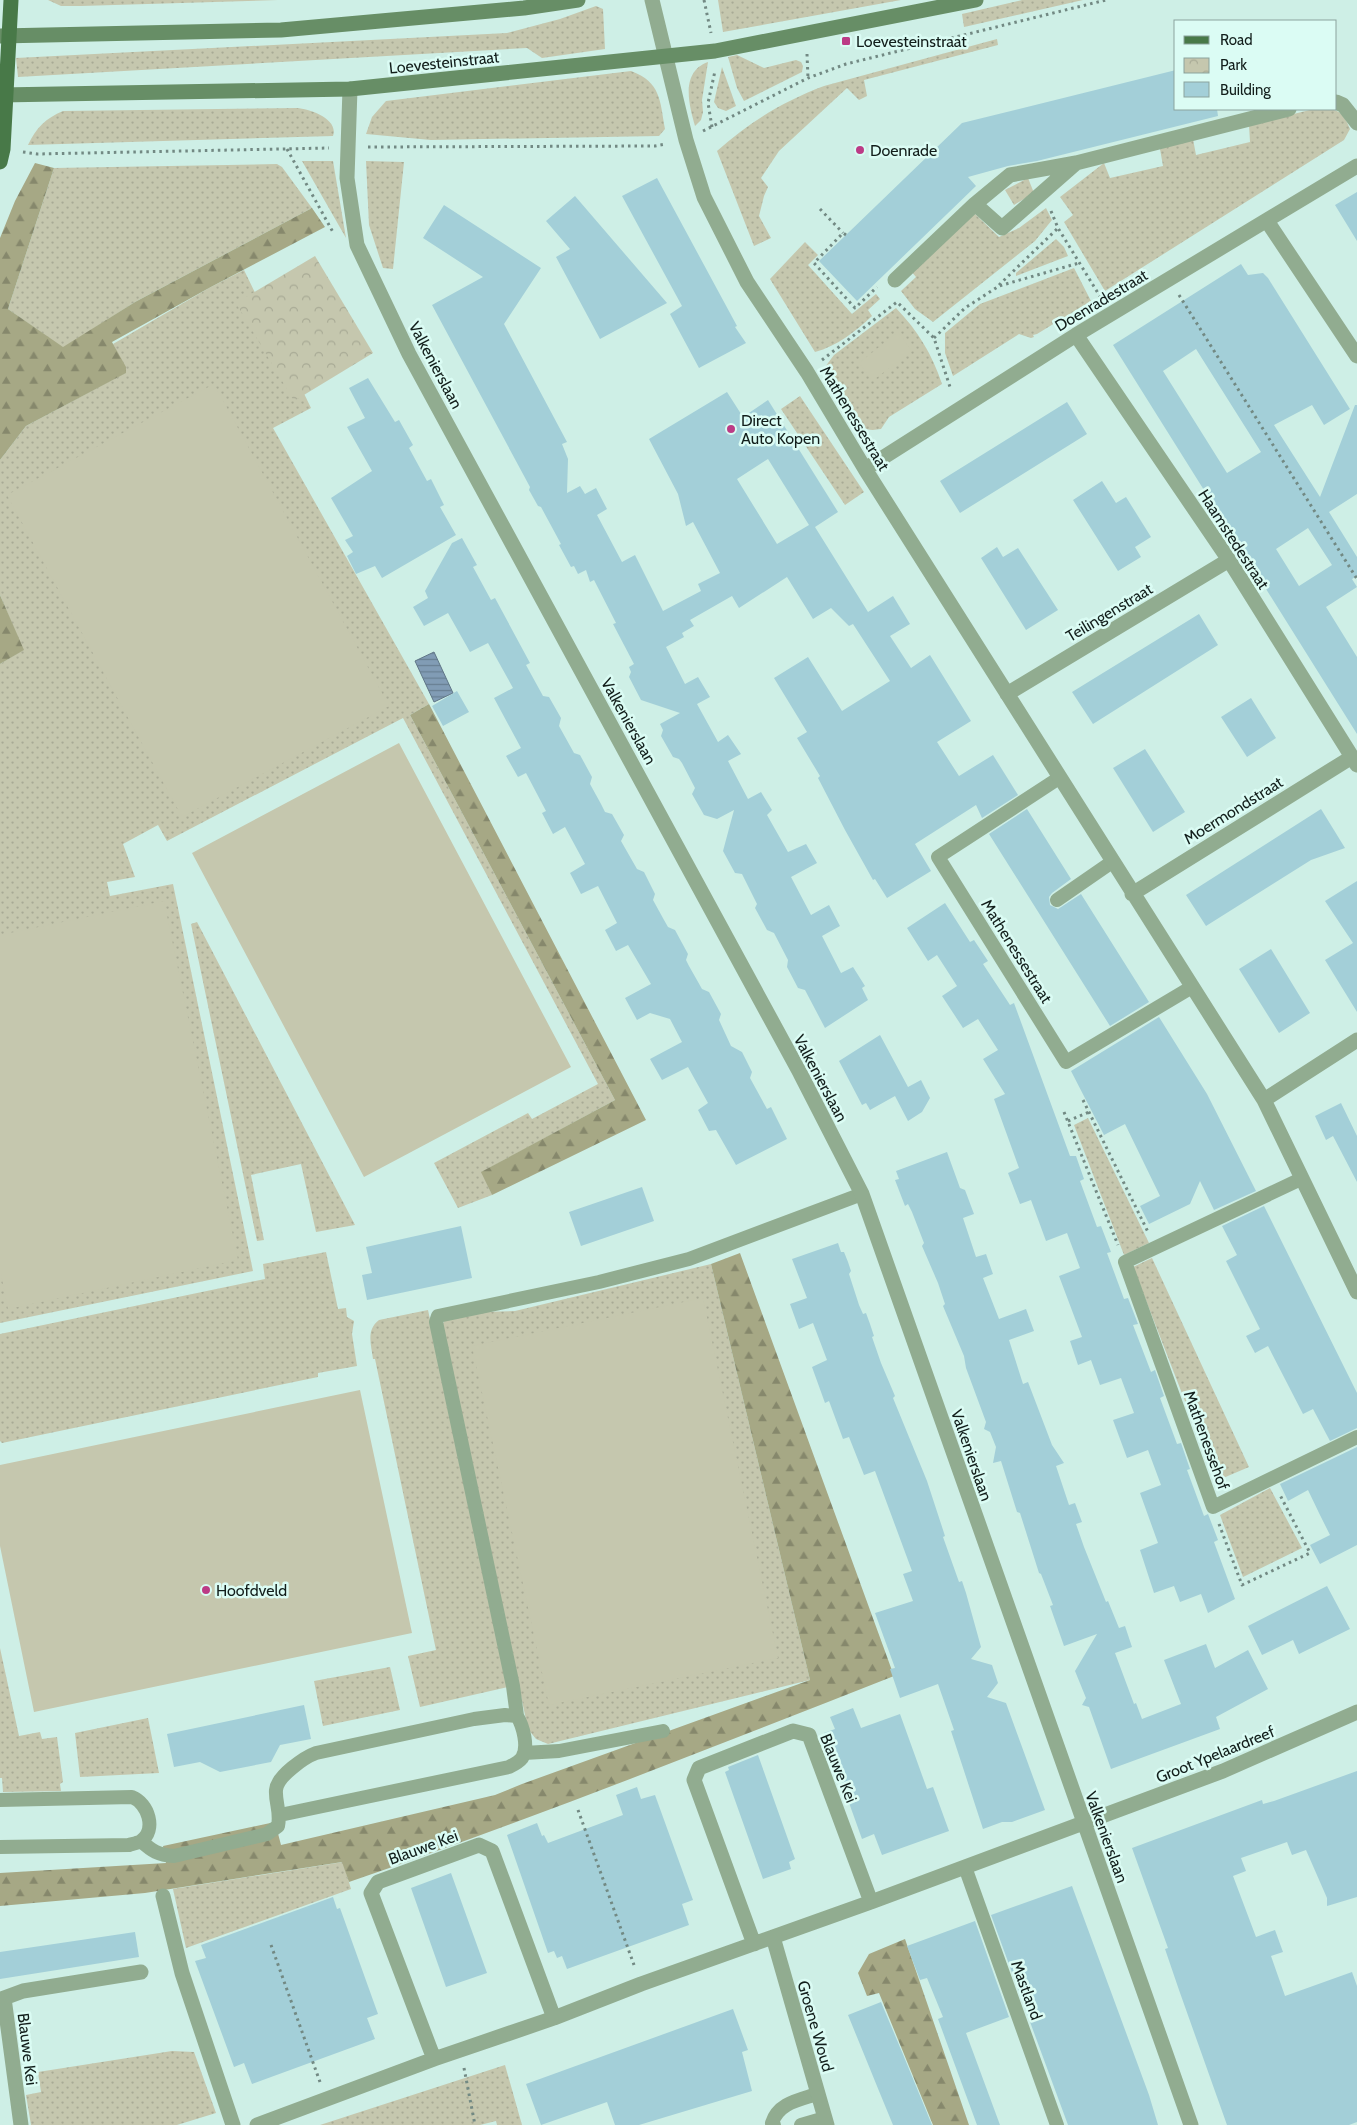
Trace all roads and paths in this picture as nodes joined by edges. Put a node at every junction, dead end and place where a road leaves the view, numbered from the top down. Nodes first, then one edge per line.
1 (11, 0) edge
2 (578, 0) edge
3 (652, 0) edge
4 (976, 0) edge
5 (1106, 0) edge
6 (5, 36) edge
7 (807, 48) dead end
8 (666, 56) junction
9 (808, 78) junction
10 (350, 90) junction
11 (3, 95) edge
12 (1337, 102) edge
13 (1285, 110) edge
14 (1357, 123) edge
15 (686, 140) junction
16 (348, 147) junction
17 (287, 149) junction
18 (2, 156) edge
19 (1076, 163) junction
20 (1357, 166) edge
21 (1044, 192) junction
22 (975, 204) junction
23 (820, 209) dead end
24 (1267, 221) junction
25 (1058, 228) junction
26 (337, 240) dead end
27 (1079, 263) junction
28 (1170, 279) junction
29 (895, 280) dead end
30 (880, 285) dead end
31 (999, 286) junction
32 (1111, 314) junction
33 (1076, 335) junction
34 (934, 338) junction
35 (1357, 356) edge
36 (807, 372) junction
37 (958, 410) junction
38 (865, 468) junction
39 (1229, 560) junction
40 (1357, 579) edge
41 (1007, 694) junction
42 (1354, 761) edge
43 (1059, 778) junction
44 (1112, 862) junction
45 (1132, 894) junction
46 (1057, 900) dead end
47 (1192, 987) junction
48 (1357, 1040) edge
49 (1083, 1100) dead end
50 (1264, 1100) junction
51 (1064, 1112) dead end
52 (1089, 1112) junction
53 (1068, 1121) junction
54 (1301, 1179) junction
55 (862, 1194) junction
56 (1156, 1248) junction
57 (1124, 1262) junction
58 (1357, 1292) edge
59 (1357, 1436) edge
60 (1272, 1478) junction
61 (1213, 1507) junction
62 (1357, 1712) edge
63 (517, 1716) junction
64 (663, 1731) dead end
65 (524, 1753) junction
66 (0, 1800) edge
67 (578, 1810) dead end
68 (280, 1815) junction
69 (1084, 1823) junction
70 (141, 1841) junction
71 (0, 1847) edge
72 (964, 1867) junction
73 (162, 1896) dead end
74 (871, 1902) junction
75 (773, 1937) junction
76 (754, 1944) junction
77 (271, 1945) dead end
78 (141, 1972) dead end
79 (641, 1984) junction
80 (554, 2018) junction
81 (460, 2050) junction
82 (434, 2059) junction
83 (817, 2094) junction
84 (326, 2099) junction
85 (826, 2121) edge
86 (771, 2124) edge
87 (21, 2125) edge
88 (233, 2125) edge
89 (257, 2125) edge
90 (475, 2125) edge
91 (801, 2125) edge
92 (1057, 2125) edge
93 (1191, 2125) edge

1 - 6 main road
2 - 6 street
3 - 8 street, Mathenessestraat
4 - 8 street, Loevesteinstraat
5 - 9 path
6 - 11 main road
7 - 9 path
8 - 10 street, Loevesteinstraat
8 - 15 street, Mathenessestraat
9 - 15 path
10 - 11 street, Loevesteinstraat
10 - 16 street, Valkenierslaan
11 - 18 main road
12 - 14 street
13 - 19 street
15 - 16 path
15 - 36 street, Mathenessestraat
16 - 17 path
16 - 55 street, Valkenierslaan
17 - 18 path
17 - 26 path
19 - 21 street
19 - 22 street
20 - 24 street, Doenradestraat
21 - 22 street
21 - 25 path
22 - 29 street
23 - 30 path
24 - 28 street, Doenradestraat
24 - 35 street
25 - 27 path
25 - 31 path
27 - 31 path
27 - 32 path
28 - 32 street, Doenradestraat
28 - 40 path
31 - 34 path
32 - 33 street, Doenradestraat
33 - 37 street, Doenradestraat
33 - 39 street, Haamstedestraat
34 - 36 path
34 - 37 path
36 - 38 street, Mathenessestraat
37 - 38 street, Doenradestraat
38 - 41 street, Mathenessestraat
39 - 41 street, Teilingenstraat
39 - 42 street, Haamstedestraat
41 - 43 street, Mathenessestraat
42 - 45 street, Moermondstraat
43 - 44 street, Mathenessestraat
43 - 47 lane, Mathenessestraat
44 - 45 street, Mathenessestraat
44 - 46 lane
45 - 47 street, Mathenessestraat
47 - 50 street, Mathenessestraat
48 - 50 street
49 - 52 path
50 - 54 street, Mathenessestraat
51 - 53 path
52 - 53 path
52 - 56 path
53 - 57 path
54 - 56 lane
54 - 58 street, Mathenessestraat
55 - 63 lane
55 - 69 street, Valkenierslaan
56 - 57 lane
57 - 61 lane, Mathenessehof
59 - 60 lane, Mathenessehof
60 - 61 lane, Mathenessehof
60 - 61 path
62 - 69 street, Groot Ypelaardreef
63 - 65 lane
63 - 68 lane
64 - 65 lane
65 - 68 lane
66 - 70 lane
67 - 79 path
68 - 70 lane
69 - 72 street
69 - 93 street, Valkenierslaan
70 - 71 lane
72 - 74 street
72 - 92 lane, Mastland
73 - 88 street
74 - 75 street
74 - 76 street, Blauwe Kei
75 - 76 street
75 - 83 street, Groene Woud
76 - 79 street
77 - 84 path
78 - 87 street, Blauwe Kei
79 - 80 street
80 - 81 street
80 - 82 street, Blauwe Kei
81 - 82 street
81 - 90 path
82 - 84 street
83 - 85 street, Groene Woud
83 - 86 lane
84 - 89 street
85 - 91 lane

